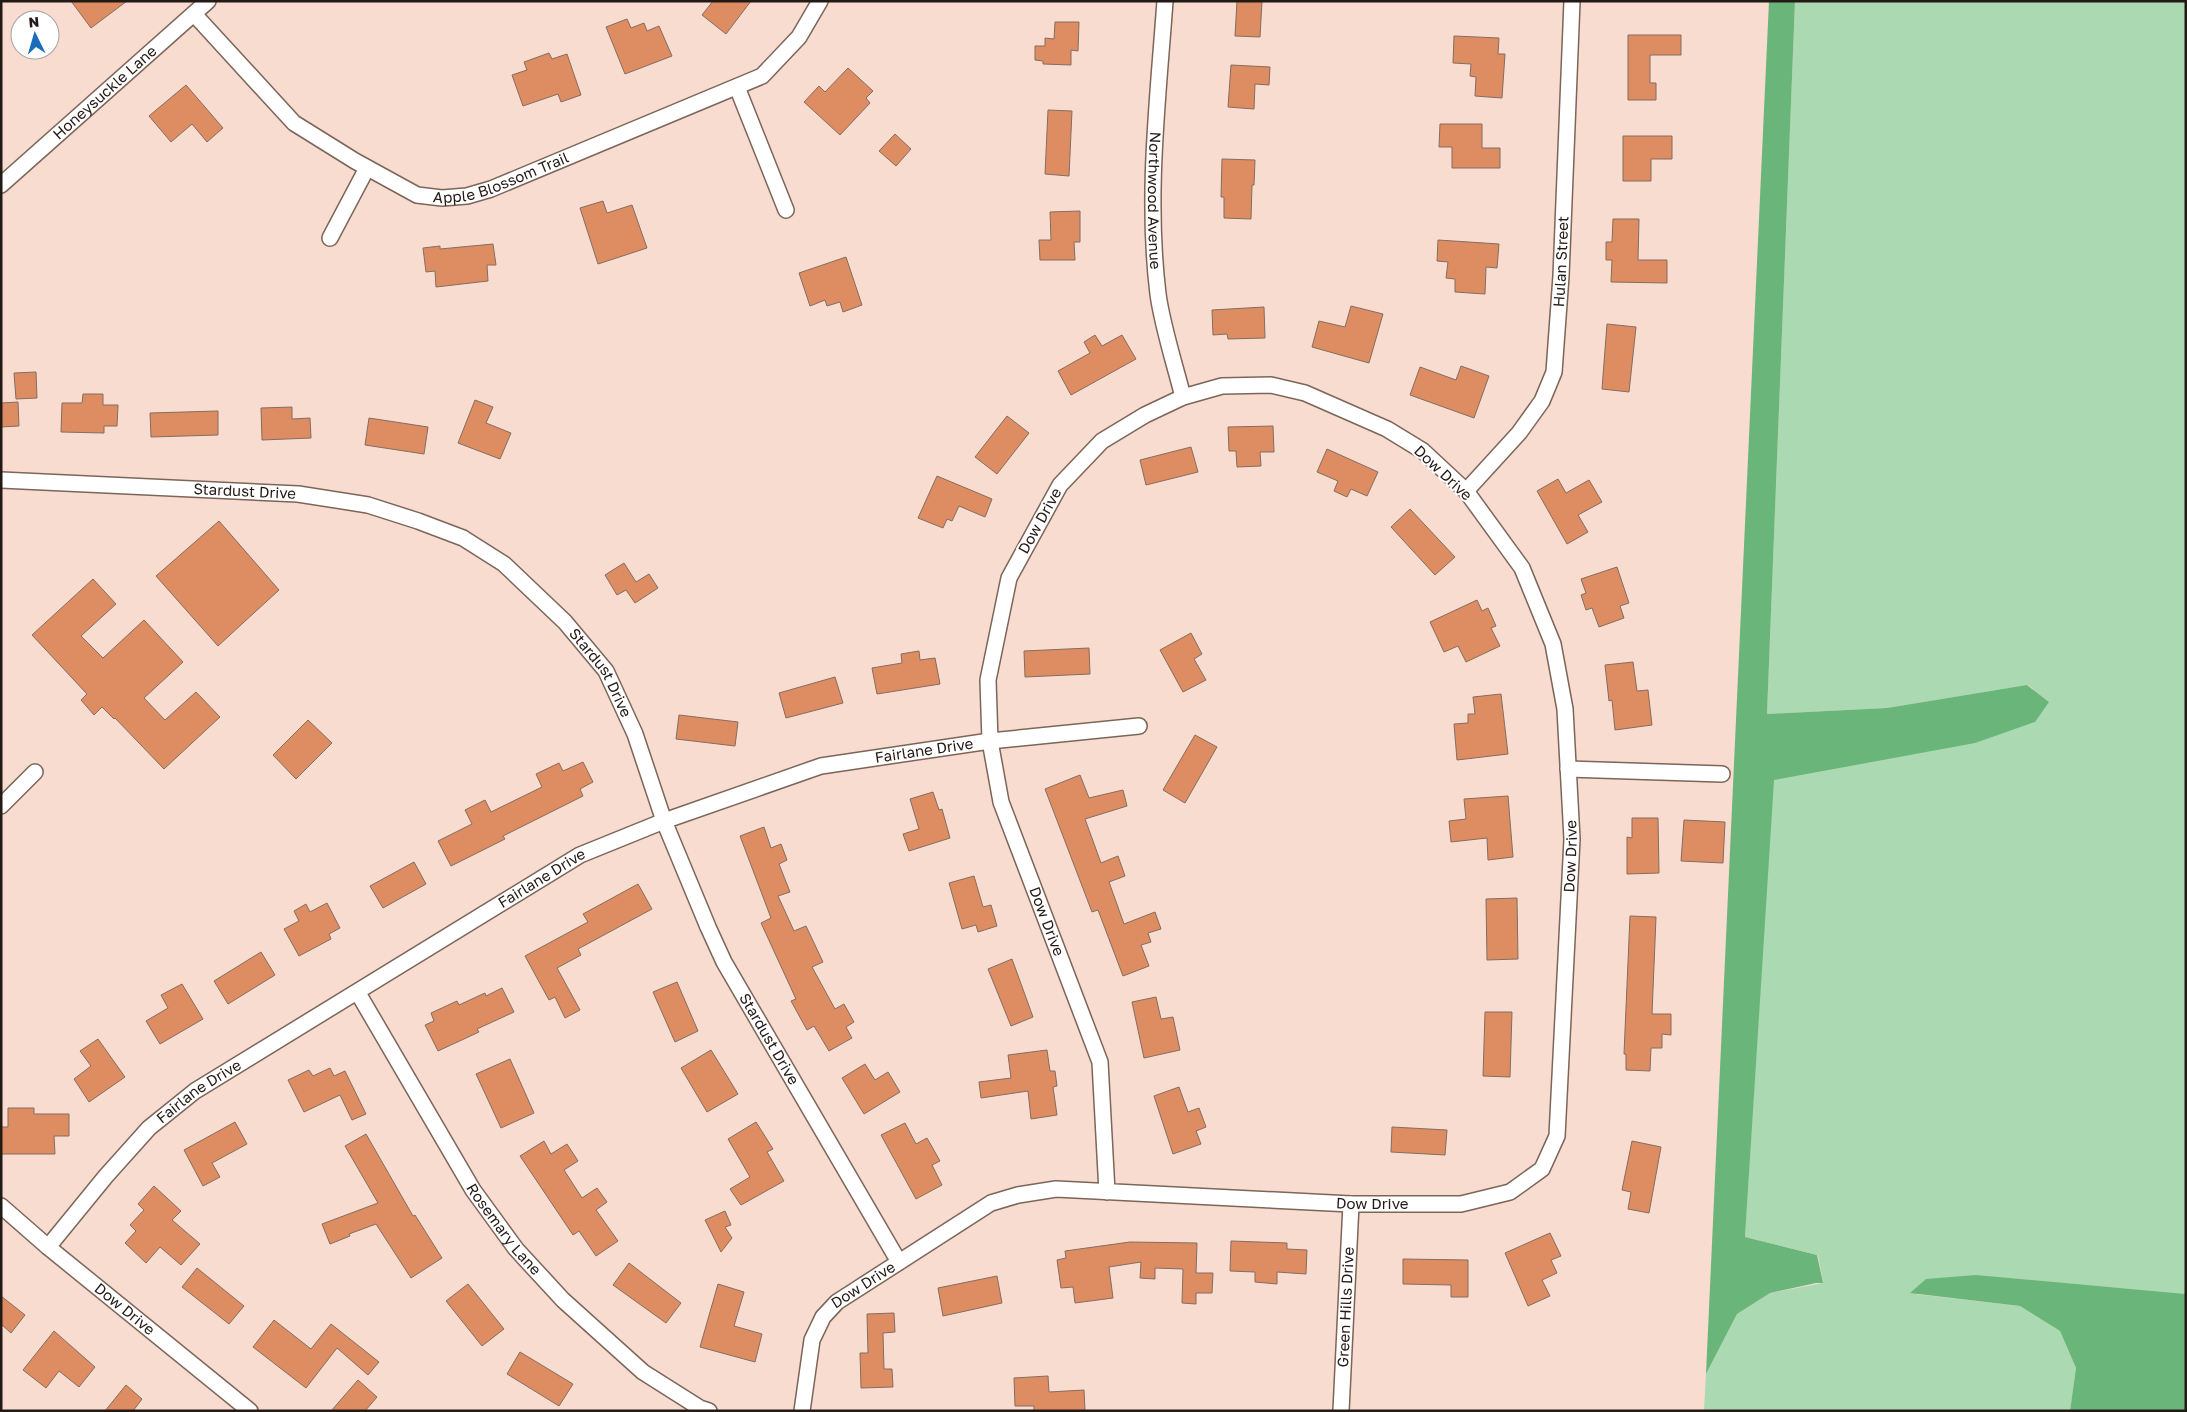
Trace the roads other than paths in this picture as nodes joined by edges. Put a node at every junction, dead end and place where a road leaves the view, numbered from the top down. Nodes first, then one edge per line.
1 (208, 1) edge
2 (820, 1) edge
3 (1165, 1) edge
4 (1572, 1) edge
5 (194, 14) junction
6 (737, 87) junction
7 (367, 168) junction
8 (1, 186) edge
9 (786, 210) dead end
10 (330, 238) dead end
11 (1183, 397) junction
12 (1, 480) edge
13 (1466, 491) junction
14 (1139, 726) dead end
15 (990, 741) junction
16 (1568, 769) junction
17 (35, 772) dead end
18 (1722, 774) dead end
19 (1, 806) edge
20 (664, 821) junction
21 (358, 993) junction
22 (1106, 1192) junction
23 (1351, 1204) junction
24 (1, 1206) edge
25 (48, 1247) junction
26 (899, 1262) junction
27 (250, 1411) edge
28 (709, 1411) edge
29 (802, 1411) edge
30 (1341, 1411) edge

1 - 5 street, Honeysuckle Lane
2 - 6 street, Apple Blossom Trail
3 - 11 street, Northwood Avenue
4 - 13 street, Hulan Street
5 - 7 street, Apple Blossom Trail
5 - 8 street, Honeysuckle Lane
6 - 7 street, Apple Blossom Trail
6 - 9 street
7 - 10 street
11 - 13 street, Dow Drive
11 - 15 street, Dow Drive
12 - 20 street, Stardust Drive
13 - 16 street, Dow Drive
14 - 15 street, Fairlane Drive
15 - 20 street, Fairlane Drive
15 - 22 street, Dow Drive
16 - 18 street
16 - 23 street, Dow Drive
17 - 19 street
20 - 21 street, Fairlane Drive
20 - 26 street, Stardust Drive
21 - 25 street, Fairlane Drive
21 - 28 street, Rosemary Lane
22 - 23 street, Dow Drive
22 - 26 street, Dow Drive
23 - 30 street, Green Hills Drive
24 - 25 street, Dow Drive
25 - 27 street, Dow Drive
26 - 29 street, Dow Drive

